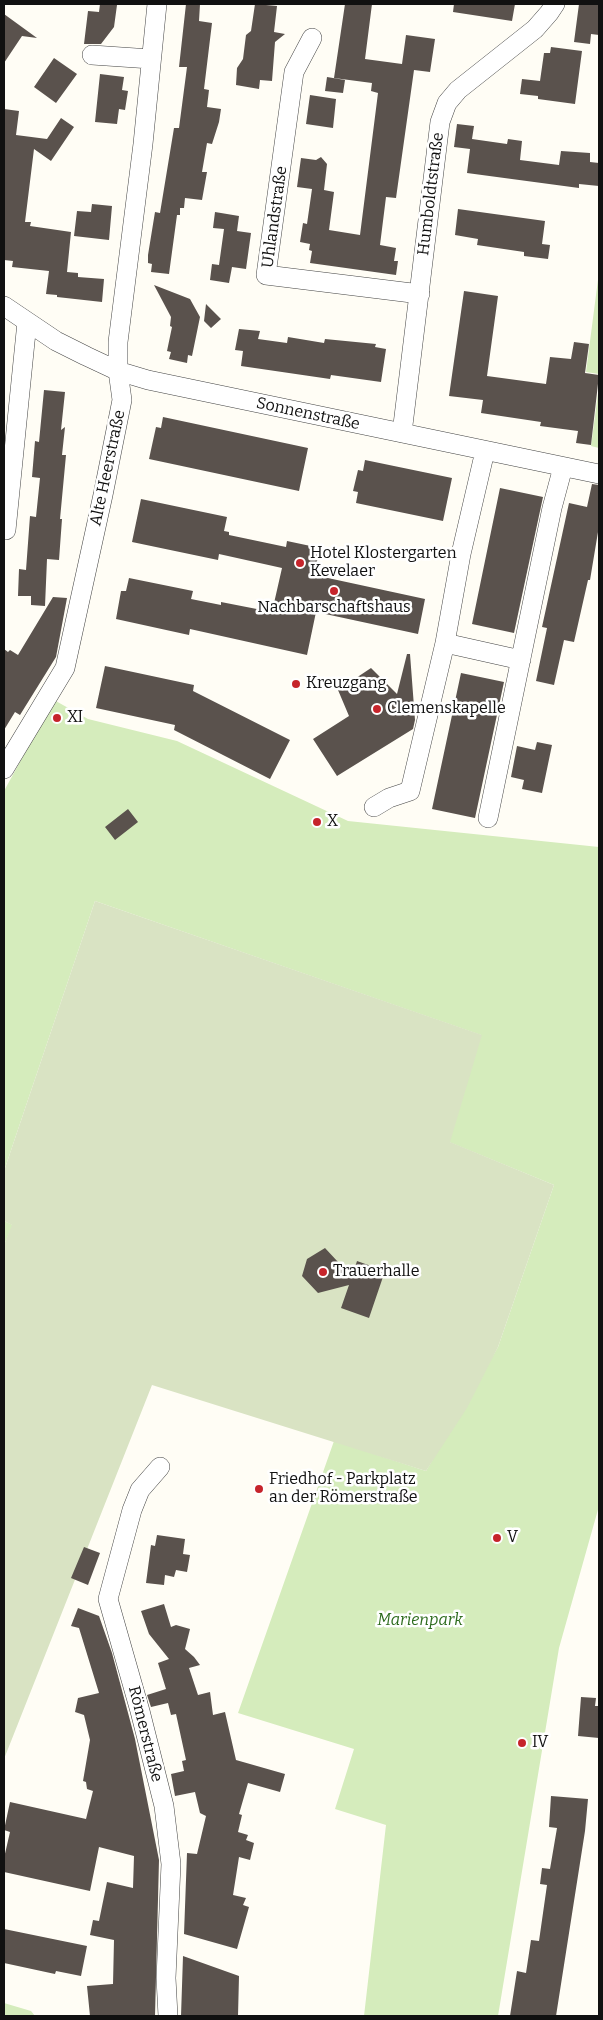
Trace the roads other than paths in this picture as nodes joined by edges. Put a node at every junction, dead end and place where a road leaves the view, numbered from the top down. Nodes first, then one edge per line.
1 (157, 4) edge
2 (555, 4) edge
3 (312, 38) dead end
4 (92, 56) dead end
5 (151, 59) junction
6 (420, 294) junction
7 (4, 306) edge
8 (27, 322) junction
9 (118, 371) junction
10 (402, 433) junction
11 (485, 450) junction
12 (563, 467) junction
13 (599, 474) edge
14 (6, 530) dead end
15 (445, 643) junction
16 (521, 660) junction
17 (4, 769) edge
18 (374, 807) dead end
19 (488, 818) dead end
20 (160, 1467) dead end
21 (168, 2016) edge

1 - 5 street, Alte Heerstraße
2 - 6 street, Humboldtstraße
3 - 6 street, Uhlandstraße
4 - 5 street
5 - 9 street, Alte Heerstraße
6 - 10 street, Humboldtstraße
7 - 8 street, Sonnenstraße
8 - 9 street, Sonnenstraße
8 - 14 street
9 - 10 street, Sonnenstraße
9 - 17 street, Alte Heerstraße
10 - 11 street, Sonnenstraße
11 - 12 street, Sonnenstraße
11 - 15 street
12 - 13 street, Sonnenstraße
12 - 16 street
15 - 16 street
15 - 18 street
16 - 19 street
20 - 21 street, Römerstraße

